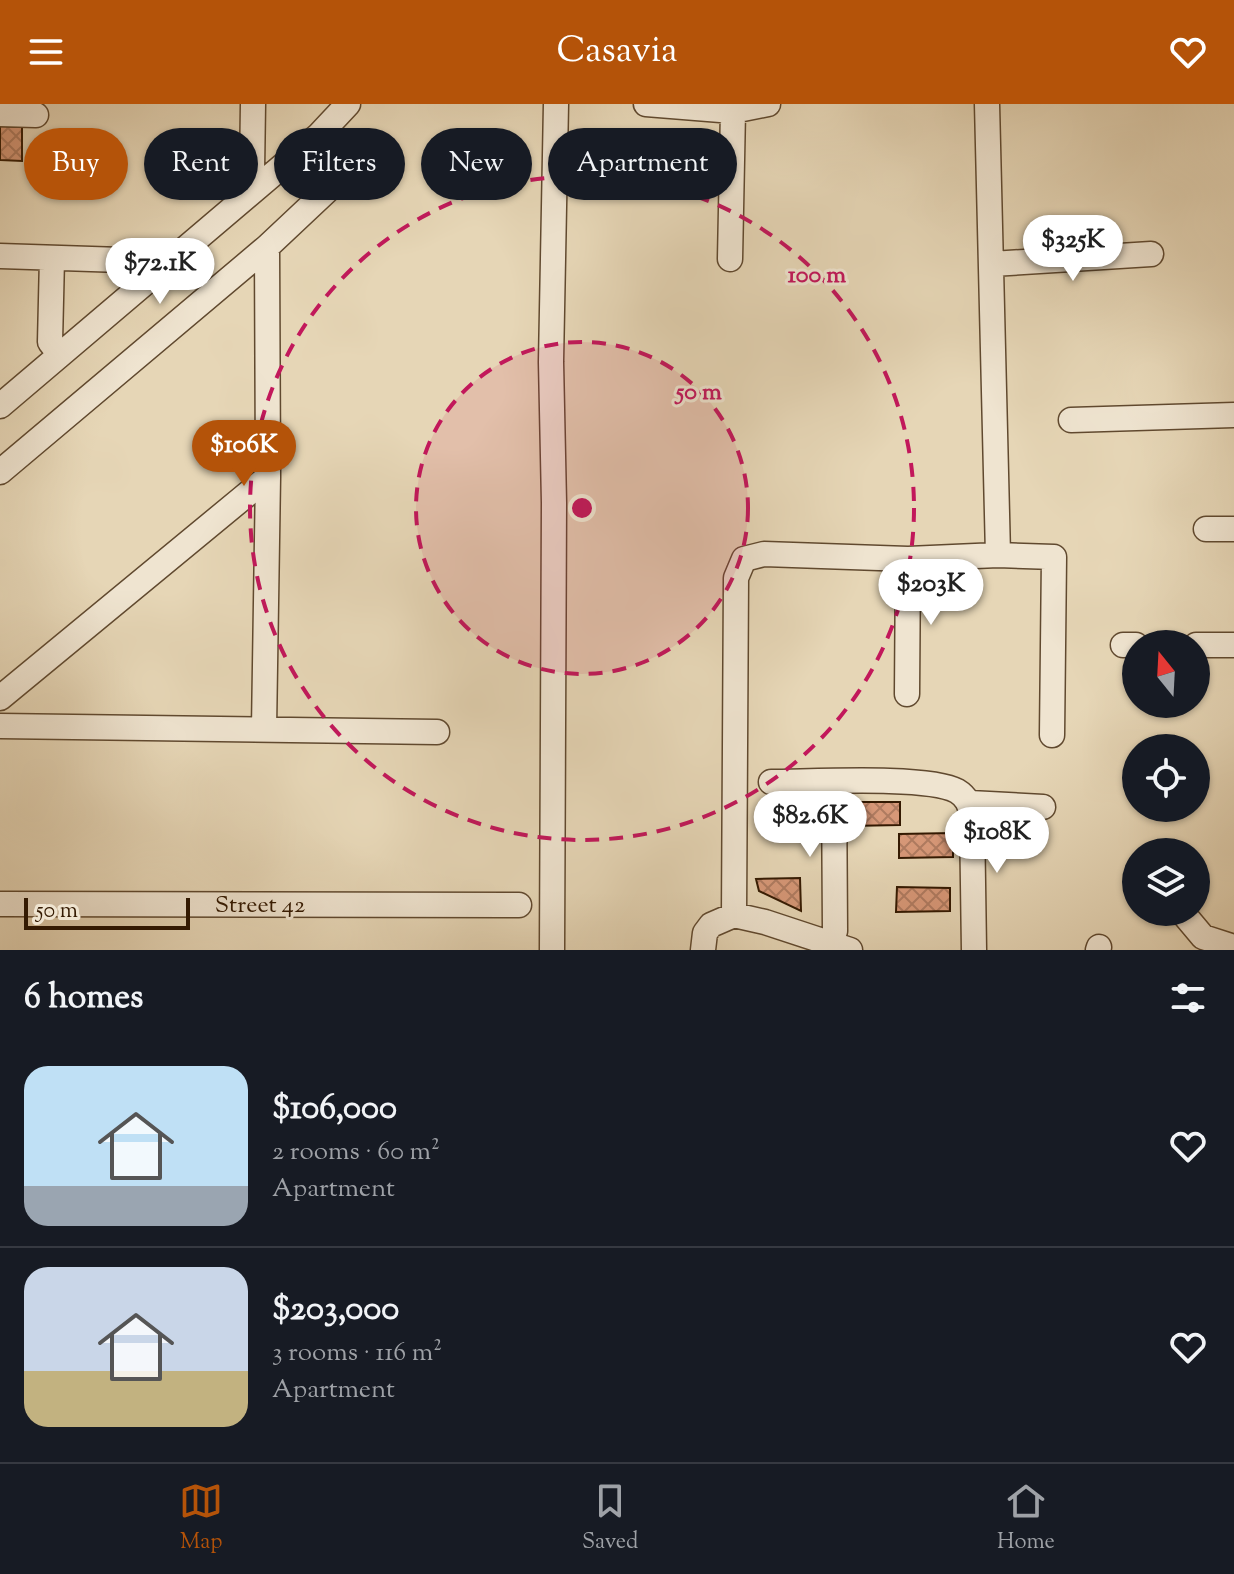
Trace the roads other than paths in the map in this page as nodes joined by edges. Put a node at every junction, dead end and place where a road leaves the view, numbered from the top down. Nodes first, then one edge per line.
1 (253, 104) edge
2 (348, 104) edge
3 (556, 104) edge
4 (646, 104) edge
5 (768, 104) edge
6 (987, 104) edge
7 (733, 111) junction
8 (0, 114) edge
9 (36, 115) dead end
10 (326, 128) edge
11 (274, 173) edge
12 (261, 184) junction
13 (317, 200) edge
14 (267, 247) junction
15 (1151, 254) dead end
16 (0, 256) edge
17 (52, 258) junction
18 (730, 259) dead end
19 (992, 264) junction
20 (162, 270) junction
21 (60, 355) junction
22 (0, 406) edge
23 (1234, 415) edge
24 (1071, 420) dead end
25 (0, 472) edge
26 (268, 477) junction
27 (1206, 529) dead end
28 (1234, 529) edge
29 (998, 555) junction
30 (908, 559) junction
31 (1210, 645) edge
32 (1234, 645) edge
33 (907, 694) dead end
34 (0, 698) edge
35 (0, 726) edge
36 (264, 729) junction
37 (437, 732) dead end
38 (1052, 735) dead end
39 (771, 782) dead end
40 (834, 782) junction
41 (970, 803) junction
42 (1043, 807) dead end
43 (0, 904) edge
44 (519, 905) dead end
45 (734, 915) junction
46 (1194, 926) edge
47 (840, 947) edge
48 (1234, 947) edge
49 (552, 950) edge
50 (703, 950) edge
51 (974, 950) edge

1 - 12 street
2 - 10 street
3 - 49 street
4 - 7 street
5 - 7 street
6 - 19 street
7 - 18 street
8 - 9 street
11 - 12 street
12 - 20 street
13 - 14 street
14 - 25 street
14 - 26 street
15 - 19 street
16 - 17 street
17 - 20 street
17 - 21 street
19 - 29 street
20 - 21 street
21 - 22 street
23 - 24 street
26 - 34 street
26 - 36 street
27 - 28 street
29 - 30 street
29 - 38 street
30 - 33 street
30 - 45 street
31 - 32 street
35 - 36 street
36 - 37 street
39 - 40 street
40 - 41 street
40 - 47 street
41 - 42 street
41 - 51 street
43 - 44 street, Street 42
45 - 47 street
45 - 50 street
46 - 48 street

